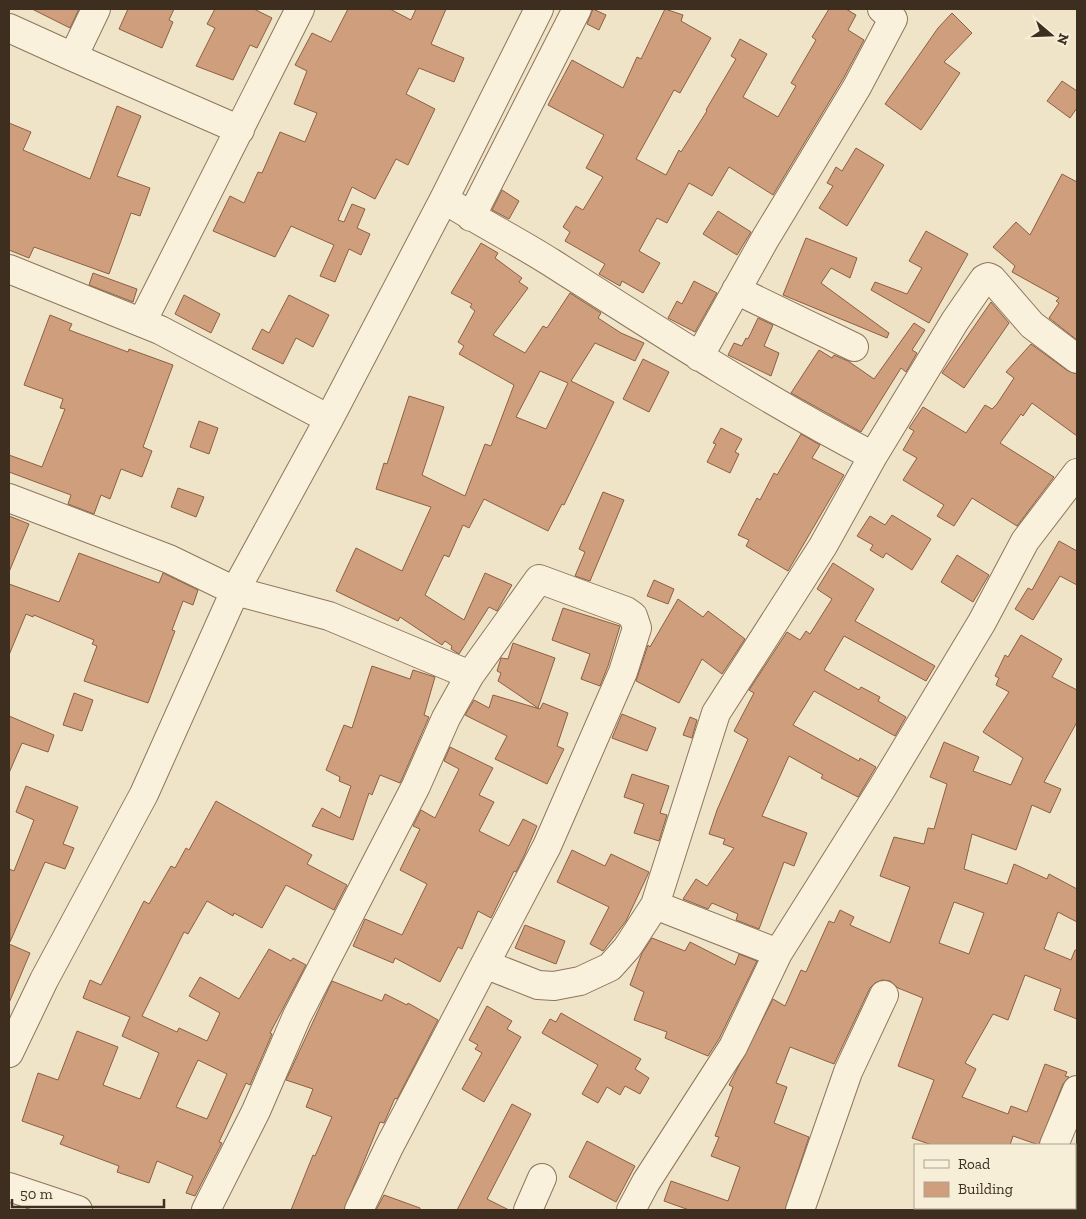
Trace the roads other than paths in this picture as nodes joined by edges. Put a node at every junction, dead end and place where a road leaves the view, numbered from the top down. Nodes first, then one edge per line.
1 (96, 9) edge
2 (300, 9) edge
3 (539, 9) edge
4 (577, 9) edge
5 (882, 9) edge
6 (9, 28) edge
7 (522, 42) junction
8 (73, 57) junction
9 (553, 57) junction
10 (240, 130) junction
11 (444, 199) junction
12 (471, 217) junction
13 (9, 269) edge
14 (736, 290) junction
15 (142, 322) junction
16 (854, 347) dead end
17 (700, 357) junction
18 (1077, 359) edge
19 (329, 419) junction
20 (873, 456) junction
21 (1077, 473) edge
22 (9, 498) edge
23 (235, 591) junction
24 (470, 675) junction
25 (655, 906) junction
26 (778, 953) junction
27 (486, 965) junction
28 (884, 995) dead end
29 (9, 1053) edge
30 (1077, 1090) edge
31 (1065, 1133) edge
32 (542, 1178) dead end
33 (9, 1187) edge
34 (78, 1210) edge
35 (206, 1210) edge
36 (360, 1210) edge
37 (528, 1210) edge
38 (631, 1210) edge
39 (800, 1210) edge

1 - 8 street
2 - 10 street
3 - 7 street
4 - 9 street
5 - 14 street
6 - 8 street
7 - 9 street
7 - 11 street
8 - 10 street
9 - 12 street
10 - 15 street
11 - 12 street
11 - 19 street
12 - 17 street
13 - 15 street
14 - 16 street
14 - 17 street
15 - 19 street
17 - 20 street
18 - 20 street
19 - 23 street
20 - 25 street
21 - 26 street
22 - 23 street
23 - 24 street
23 - 29 street
24 - 27 street
24 - 35 street
25 - 26 street
25 - 27 street
26 - 38 street
27 - 36 street
28 - 39 street
30 - 31 street
32 - 37 street
33 - 34 street

